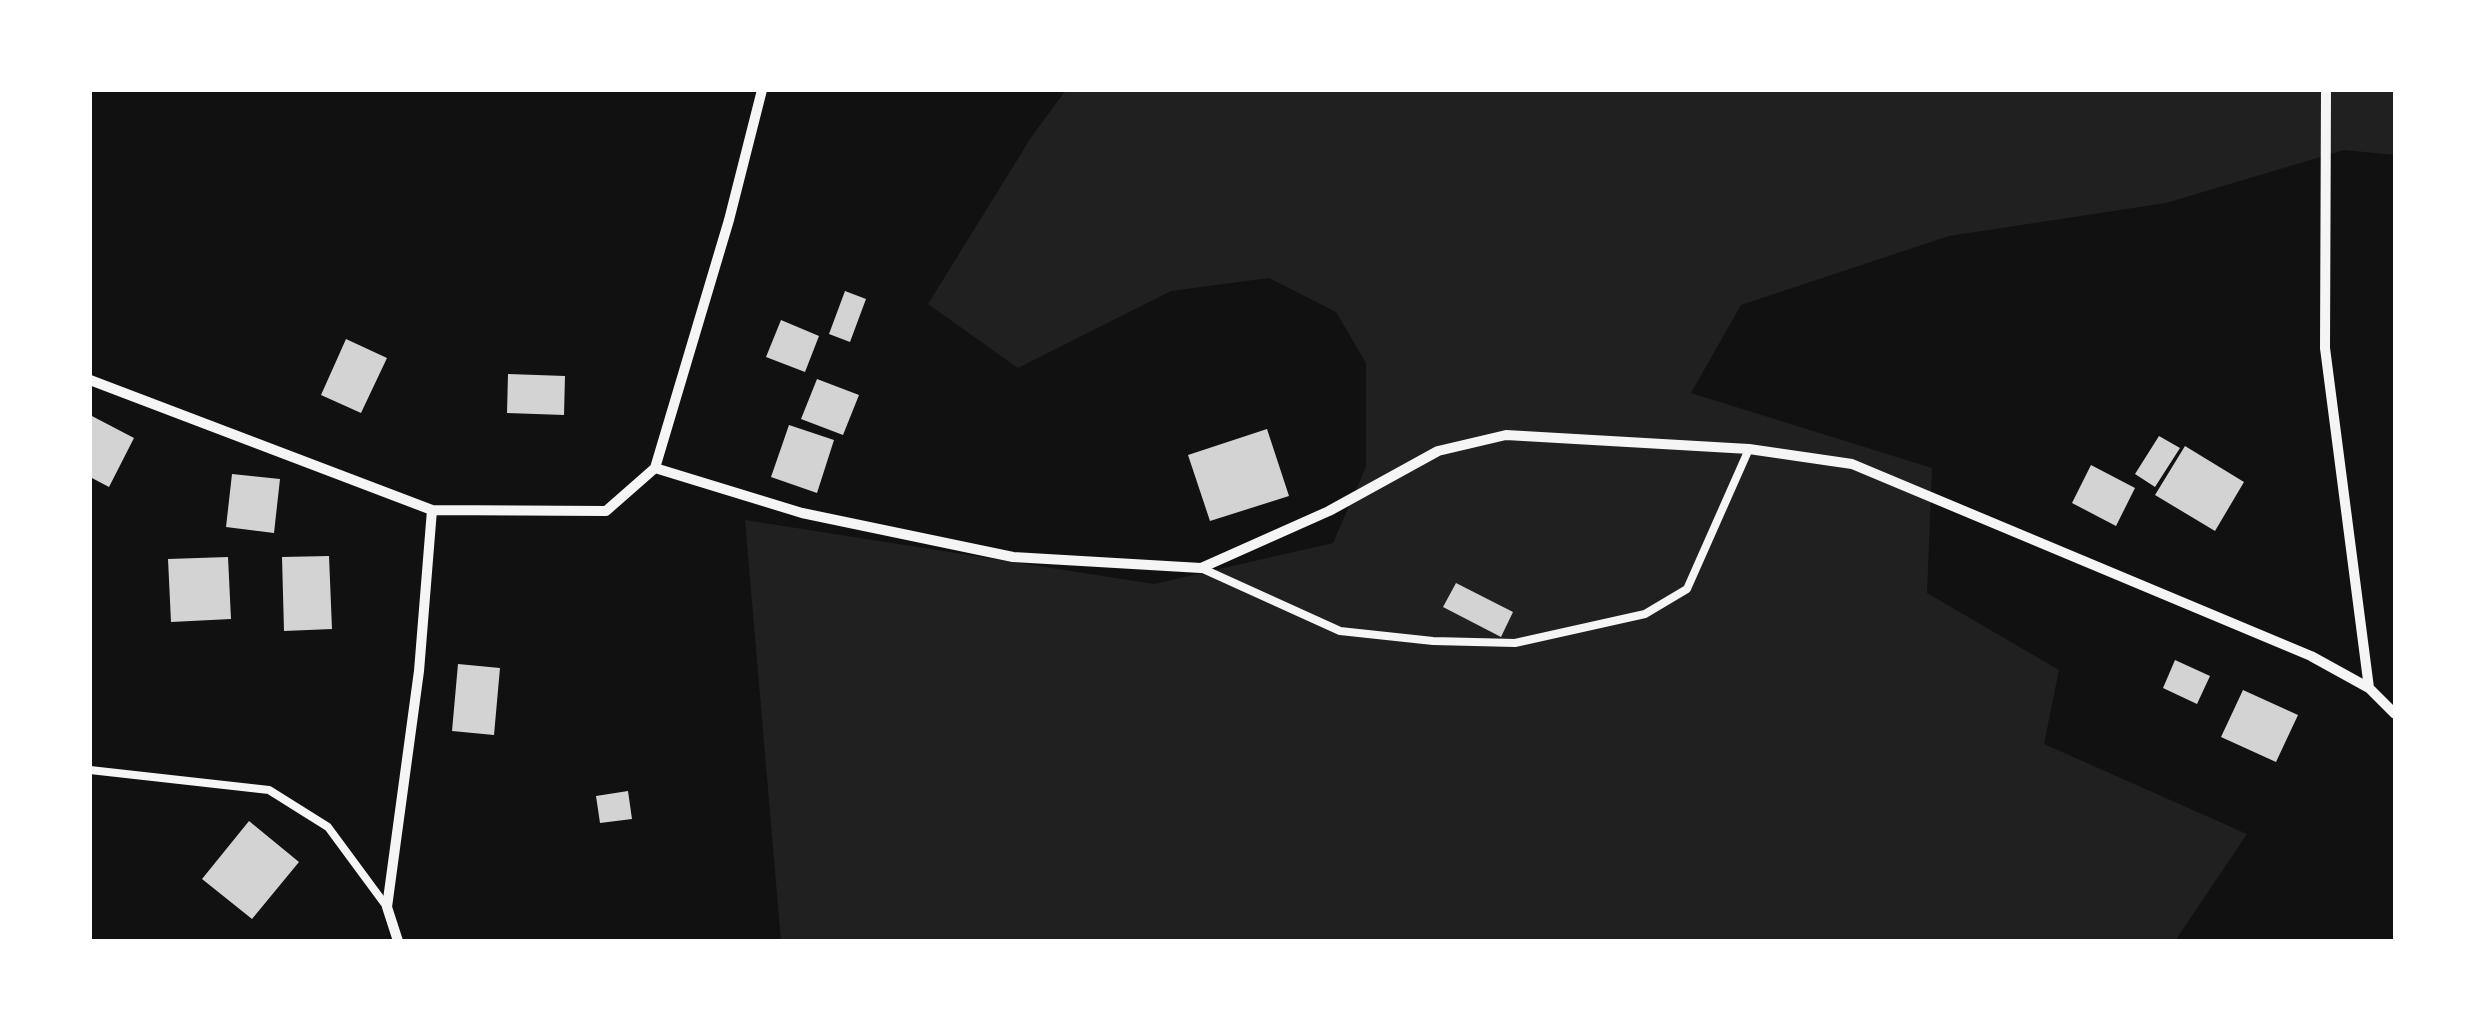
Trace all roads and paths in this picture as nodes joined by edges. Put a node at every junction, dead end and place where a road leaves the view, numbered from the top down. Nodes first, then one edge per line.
1 (762, 90) edge
2 (2326, 90) edge
3 (90, 380) edge
4 (1749, 449) junction
5 (655, 468) junction
6 (432, 510) junction
7 (1201, 568) junction
8 (2369, 688) junction
9 (2395, 714) edge
10 (90, 770) edge
11 (387, 907) junction
12 (398, 941) edge

1 - 5 street
2 - 8 street
3 - 6 street
4 - 7 street
4 - 7 lane
4 - 8 street
5 - 6 street
5 - 7 street
6 - 11 street
8 - 9 street
10 - 11 lane
11 - 12 street

